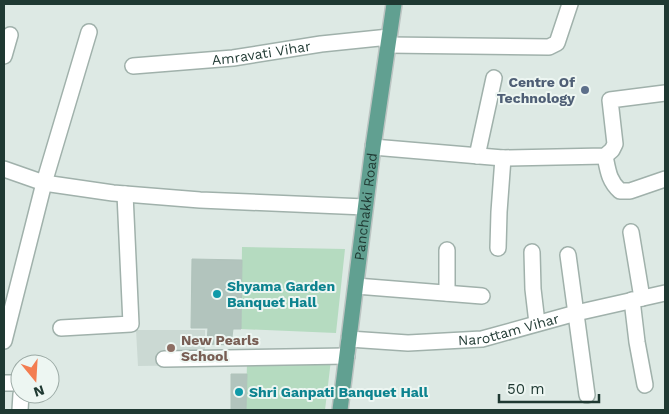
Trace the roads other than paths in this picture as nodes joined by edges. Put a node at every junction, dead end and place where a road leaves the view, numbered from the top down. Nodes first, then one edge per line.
1 (394, 4) edge
2 (570, 4) edge
3 (89, 32) dead end
4 (10, 35) dead end
5 (388, 41) junction
6 (4, 56) edge
7 (133, 66) dead end
8 (494, 78) dead end
9 (665, 93) edge
10 (373, 147) junction
11 (477, 156) junction
12 (605, 156) junction
13 (503, 158) junction
14 (4, 169) edge
15 (665, 179) edge
16 (44, 182) junction
17 (125, 194) junction
18 (365, 207) junction
19 (632, 232) dead end
20 (498, 248) dead end
21 (447, 250) dead end
22 (532, 252) dead end
23 (568, 255) dead end
24 (356, 286) junction
25 (447, 293) junction
26 (665, 293) edge
27 (482, 296) dead end
28 (637, 299) junction
29 (576, 312) junction
30 (537, 323) junction
31 (61, 328) dead end
32 (349, 339) junction
33 (4, 341) edge
34 (347, 356) junction
35 (164, 359) dead end
36 (645, 385) dead end
37 (587, 395) dead end
38 (340, 410) edge

1 - 5 main road, Panchakki Road
2 - 5 street, Amravati Vihar
3 - 16 street
4 - 6 street
5 - 7 street, Amravati Vihar
5 - 10 main road, Panchakki Road
8 - 11 street
9 - 12 street
10 - 11 street
10 - 18 main road, Panchakki Road
11 - 13 street
12 - 13 street
12 - 15 street
13 - 20 street
14 - 16 street
16 - 17 street
16 - 33 street
17 - 18 street
17 - 31 street
18 - 24 main road, Panchakki Road
19 - 28 street
21 - 25 street
22 - 30 street
23 - 29 street
24 - 25 street
24 - 32 main road, Panchakki Road
25 - 27 street
26 - 28 street, Narottam Vihar
28 - 29 street, Narottam Vihar
28 - 36 street
29 - 30 street, Narottam Vihar
29 - 37 street
30 - 32 street, Narottam Vihar
32 - 34 main road, Panchakki Road
34 - 35 street
34 - 38 main road, Panchakki Road

